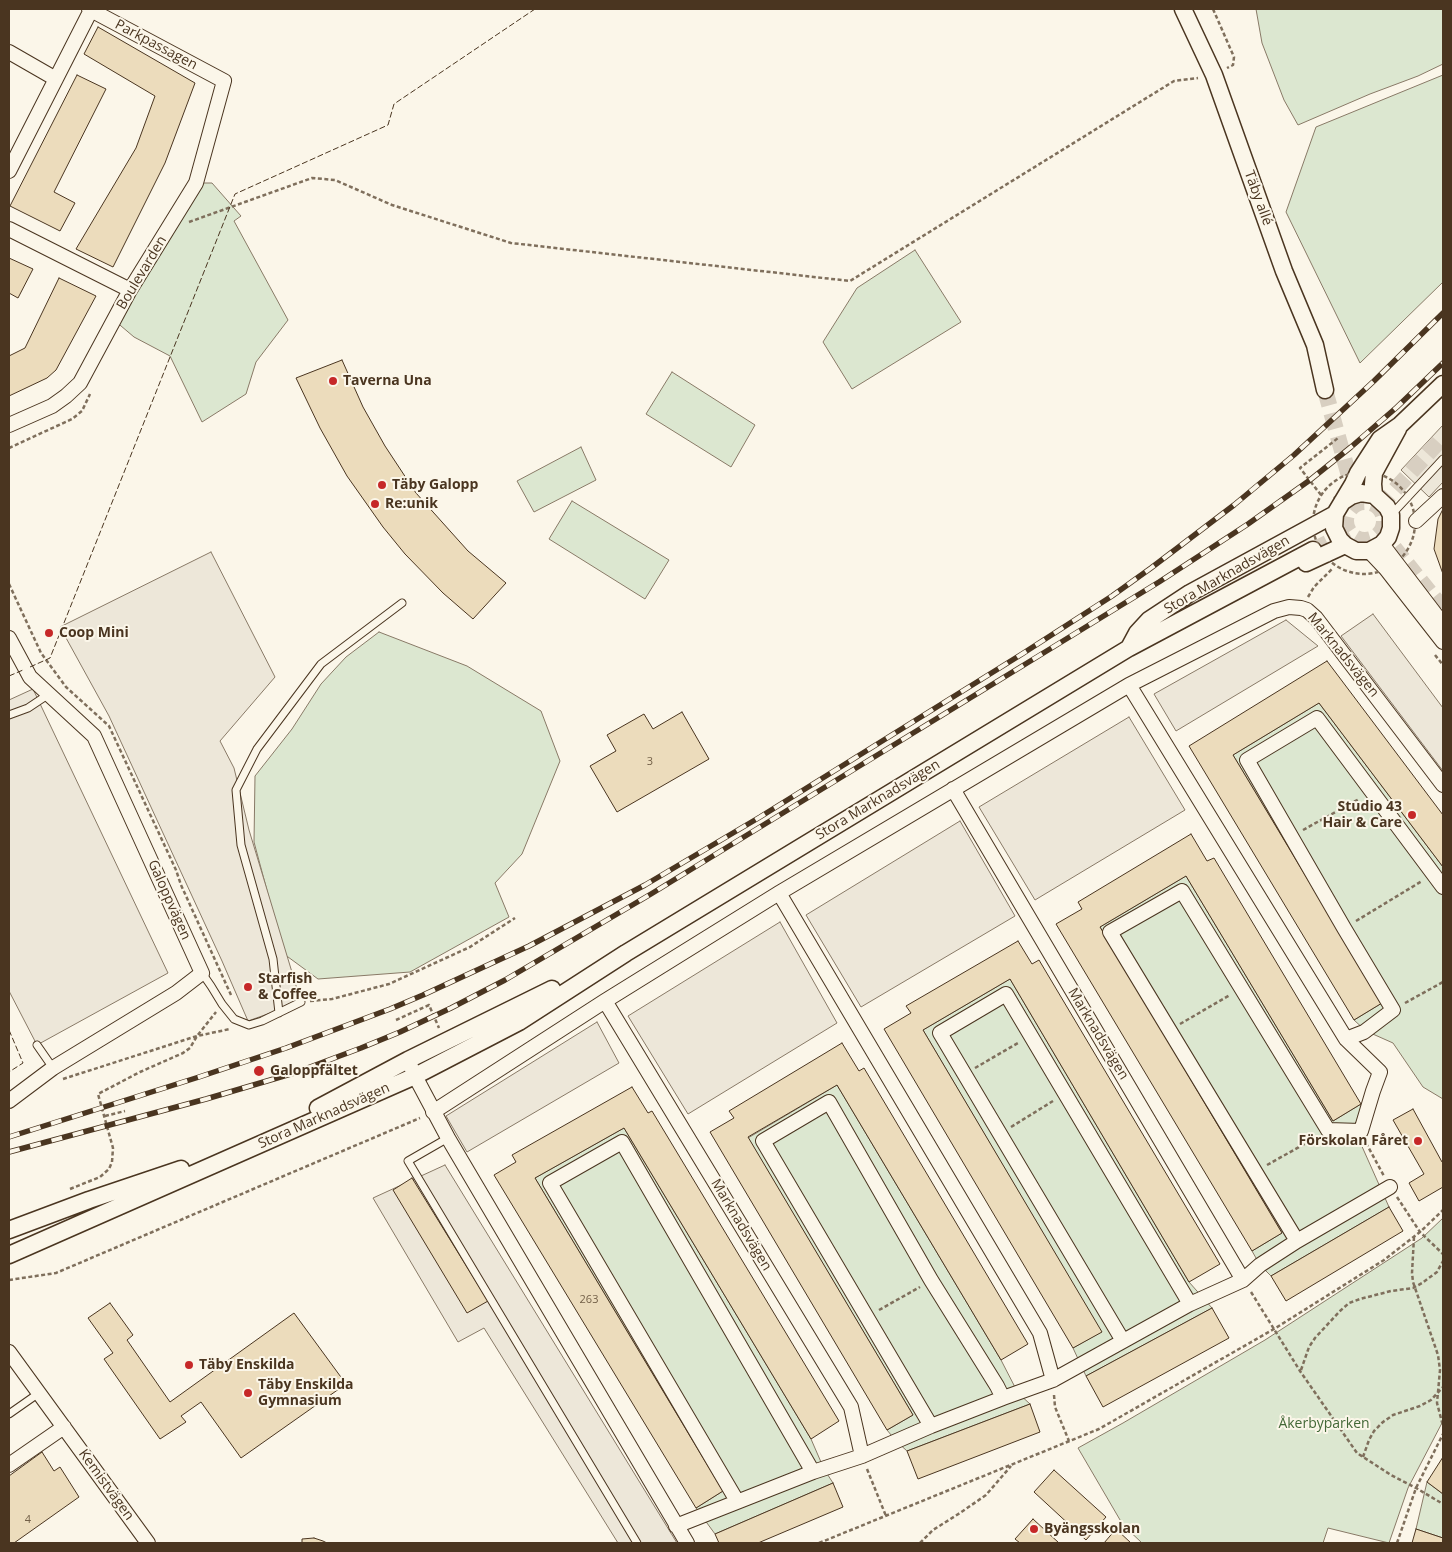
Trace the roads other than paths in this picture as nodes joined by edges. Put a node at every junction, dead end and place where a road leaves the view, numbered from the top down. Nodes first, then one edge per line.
1 (1183, 9) edge
2 (90, 10) edge
3 (9, 52) edge
4 (56, 79) junction
5 (224, 81) joint
6 (9, 171) edge
7 (9, 229) edge
8 (130, 290) junction
9 (1443, 384) edge
10 (1325, 390) tunnel mouth
11 (1400, 425) junction
12 (9, 426) edge
13 (1443, 459) edge
14 (1374, 495) junction
15 (1443, 496) edge
16 (1339, 508) junction
17 (1391, 515) junction
18 (1416, 521) dead end
19 (1345, 545) junction
20 (1375, 547) junction
21 (1313, 550) tunnel mouth
22 (402, 602) dead end
23 (1443, 624) edge
24 (9, 638) edge
25 (1443, 642) edge
26 (1129, 648) junction
27 (1129, 685) junction
28 (49, 694) junction
29 (9, 715) edge
30 (1443, 786) edge
31 (953, 789) junction
32 (1443, 887) edge
33 (778, 893) junction
34 (626, 953) junction
35 (202, 973) junction
36 (604, 1001) junction
37 (301, 1002) road end
38 (279, 1013) junction
39 (1346, 1039) junction
40 (37, 1045) dead end
41 (408, 1060) junction
42 (53, 1068) junction
43 (414, 1076) junction
44 (9, 1101) edge
45 (433, 1112) junction
46 (448, 1138) junction
47 (1390, 1187) road end
48 (9, 1230) edge
49 (1297, 1241) junction
50 (9, 1255) edge
51 (1243, 1280) junction
52 (1190, 1304) junction
53 (1123, 1340) junction
54 (9, 1352) edge
55 (1053, 1380) junction
56 (39, 1393) junction
57 (1003, 1398) junction
58 (9, 1414) edge
59 (931, 1426) junction
60 (64, 1427) junction
61 (862, 1456) junction
62 (9, 1465) edge
63 (813, 1472) junction
64 (737, 1501) junction
65 (676, 1526) junction
66 (148, 1543) edge
67 (636, 1543) edge
68 (687, 1543) edge

1 - 10 street, Täby allé
2 - 4 street
2 - 5 street, Parkpassagen
3 - 4 street
4 - 6 street
5 - 8 street, Boulevarden
7 - 8 street
8 - 12 street, Boulevarden
9 - 11 street
11 - 14 street
11 - 16 street
13 - 17 lane
14 - 16 street
14 - 17 street
15 - 18 street
16 - 19 street
16 - 26 street, Stora Marknadsvägen
17 - 20 street
19 - 20 street
19 - 26 street, Stora Marknadsvägen
20 - 23 street
20 - 25 street
21 - 26 street, Stora Marknadsvägen
22 - 38 lane
24 - 28 street, Galoppvägen
26 - 34 street, Stora Marknadsvägen
27 - 30 street, Marknadsvägen
27 - 31 street, Marknadsvägen
27 - 39 street
28 - 29 lane
28 - 35 street, Galoppvägen
31 - 33 street, Marknadsvägen
31 - 51 street, Marknadsvägen
32 - 39 street
33 - 36 street, Marknadsvägen
33 - 55 street
34 - 41 street, Stora Marknadsvägen
34 - 43 street, Stora Marknadsvägen
35 - 38 lane
35 - 42 street
36 - 45 street, Marknadsvägen
36 - 61 street, Marknadsvägen
37 - 38 lane
39 - 49 street
40 - 42 lane
41 - 43 street
41 - 48 street, Stora Marknadsvägen
42 - 44 street
43 - 45 street
43 - 50 street, Stora Marknadsvägen
45 - 46 street
46 - 65 street
46 - 67 lane
47 - 49 street
49 - 51 street
51 - 52 street
52 - 53 street
52 - 53 street
53 - 55 street
54 - 56 street, Kemistvägen
55 - 57 street
56 - 58 lane
56 - 60 street, Kemistvägen
57 - 59 street
57 - 59 street
59 - 61 street
60 - 62 street
60 - 66 street, Kemistvägen
61 - 63 street
63 - 64 street
63 - 64 street
64 - 65 street
65 - 68 street

